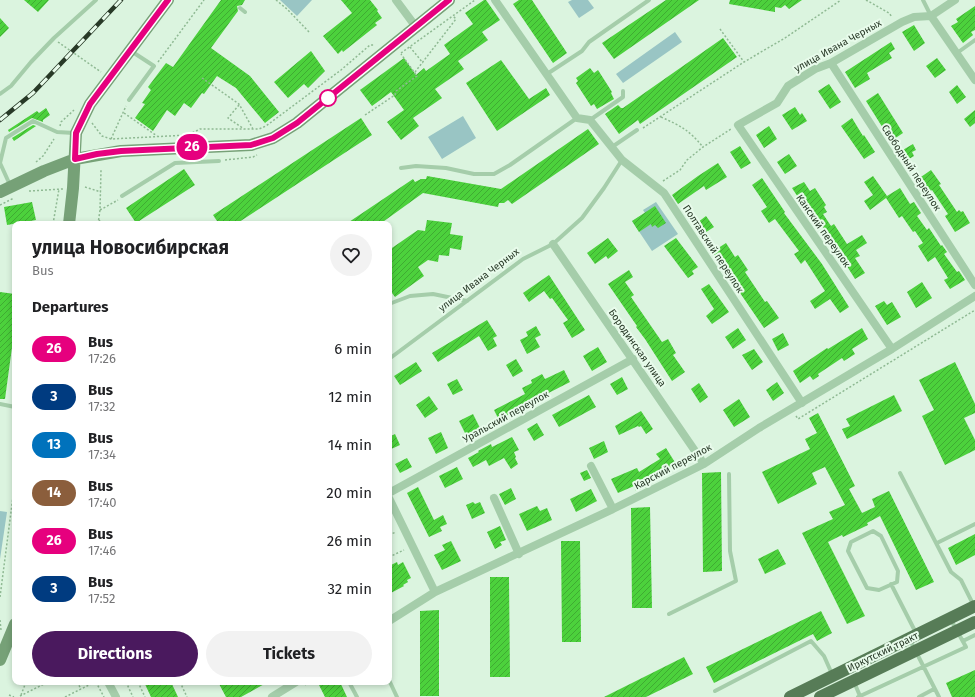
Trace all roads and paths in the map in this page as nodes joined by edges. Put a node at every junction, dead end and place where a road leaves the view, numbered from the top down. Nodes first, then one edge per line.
1 (96, 0) edge
2 (168, 0) edge
3 (204, 0) edge
4 (276, 0) edge
5 (396, 0) edge
6 (449, 0) edge
7 (495, 0) edge
8 (649, 0) edge
9 (841, 0) edge
10 (866, 0) edge
11 (923, 0) edge
12 (955, 0) edge
13 (240, 8) dead end
14 (245, 12) dead end
15 (453, 16) dead end
16 (931, 16) junction
17 (897, 25) junction
18 (416, 27) junction
19 (720, 29) dead end
20 (310, 33) dead end
21 (54, 38) junction
22 (975, 40) edge
23 (377, 45) dead end
24 (410, 47) dead end
25 (130, 50) junction
26 (957, 53) junction
27 (401, 54) dead end
28 (423, 62) junction
29 (744, 62) junction
30 (831, 63) junction
31 (154, 66) junction
32 (415, 72) junction
33 (104, 73) dead end
34 (547, 74) junction
35 (202, 78) dead end
36 (975, 80) edge
37 (623, 91) dead end
38 (0, 94) edge
39 (129, 100) joint
40 (239, 104) junction
41 (74, 110) dead end
42 (123, 113) junction
43 (365, 115) dead end
44 (661, 117) junction
45 (577, 118) junction
46 (590, 120) junction
47 (94, 124) dead end
48 (738, 125) junction
49 (244, 129) junction
50 (253, 129) junction
51 (637, 130) joint
52 (57, 132) junction
53 (76, 133) junction
54 (157, 136) junction
55 (111, 139) junction
56 (612, 147) junction
57 (703, 147) junction
58 (75, 159) junction
59 (622, 160) junction
60 (219, 161) dead end
61 (33, 164) dead end
62 (401, 168) dead end
63 (101, 170) dead end
64 (655, 186) junction
65 (73, 188) junction
66 (5, 189) edge
67 (59, 189) junction
68 (29, 191) dead end
69 (101, 192) junction
70 (122, 196) joint
71 (17, 197) dead end
72 (0, 205) edge
73 (100, 210) junction
74 (99, 220) edge
75 (54, 221) edge
76 (69, 221) edge
77 (553, 244) junction
78 (975, 285) edge
79 (975, 296) edge
80 (466, 301) junction
81 (392, 303) edge
82 (975, 310) edge
83 (892, 348) junction
84 (392, 358) edge
85 (633, 359) junction
86 (802, 403) junction
87 (0, 404) edge
88 (12, 406) edge
89 (792, 409) junction
90 (704, 464) junction
91 (592, 466) dead end
92 (900, 473) dead end
93 (729, 474) dead end
94 (392, 490) edge
95 (494, 498) dead end
96 (12, 504) edge
97 (392, 504) edge
98 (613, 509) junction
99 (975, 524) edge
100 (398, 531) dead end
101 (392, 534) edge
102 (936, 543) junction
103 (407, 548) dead end
104 (519, 554) junction
105 (392, 556) edge
106 (891, 584) junction
107 (435, 592) junction
108 (0, 597) edge
109 (974, 606) edge
110 (668, 614) dead end
111 (950, 618) junction
112 (392, 619) edge
113 (0, 620) edge
114 (975, 622) edge
115 (12, 631) edge
116 (0, 632) edge
117 (960, 636) junction
118 (975, 636) edge
119 (913, 637) junction
120 (916, 650) junction
121 (0, 660) edge
122 (923, 667) junction
123 (833, 676) junction
124 (854, 681) junction
125 (25, 685) edge
126 (42, 685) edge
127 (79, 685) edge
128 (89, 685) edge
129 (97, 685) edge
130 (110, 685) edge
131 (127, 685) edge
132 (139, 685) edge
133 (181, 685) edge
134 (291, 685) edge
135 (352, 685) edge
136 (391, 685) edge
137 (81, 689) junction
138 (934, 690) junction
139 (715, 691) dead end
140 (9, 695) dead end
141 (859, 696) edge
142 (14, 697) edge
143 (20, 697) edge
144 (65, 697) edge
145 (104, 697) edge
146 (116, 697) edge
147 (133, 697) edge
148 (145, 697) edge
149 (187, 697) edge
150 (272, 697) edge
151 (357, 697) edge
152 (397, 697) edge
153 (790, 697) edge
154 (820, 697) edge
155 (919, 697) edge
156 (939, 697) edge

1 - 21 lane
2 - 25 street
3 - 31 path
4 - 20 path
5 - 18 street
6 - 18 street
7 - 34 street
8 - 34 lane
9 - 29 path
10 - 17 path
11 - 16 lane
12 - 16 street, улица Ивана Черных
13 - 14 lane
15 - 28 path
16 - 17 street, улица Ивана Черных
16 - 26 street
17 - 30 street, улица Ивана Черных
18 - 58 street
19 - 29 path
21 - 33 path
21 - 38 lane
22 - 26 lane
23 - 50 path
24 - 28 path
25 - 31 lane
25 - 53 street
26 - 36 street
27 - 32 path
28 - 32 path
29 - 44 path
30 - 48 street, улица Ивана Черных
30 - 78 street, Свободный переулок
31 - 39 lane
32 - 43 path
34 - 45 street
35 - 40 path
37 - 46 lane
39 - 42 path
40 - 49 path
40 - 50 path
41 - 52 path
42 - 54 path
42 - 55 path
44 - 51 path
44 - 57 path
45 - 46 street
45 - 62 lane
46 - 56 street, Полтавский переулок
47 - 55 path
48 - 57 path
48 - 83 street, Канский переулок
49 - 50 path
49 - 54 path
51 - 56 lane
52 - 53 lane
52 - 61 path
52 - 66 lane
53 - 58 street
54 - 55 path
56 - 59 street, Полтавский переулок
57 - 64 path
58 - 65 street
58 - 66 street
59 - 64 street, Полтавский переулок
59 - 77 lane, улица Ивана Черных
60 - 70 lane
63 - 69 path
64 - 86 street, Полтавский переулок
65 - 67 path
65 - 69 path
65 - 76 street
67 - 68 path
67 - 75 path
69 - 73 path
70 - 73 path
71 - 72 path
73 - 74 path
77 - 80 lane, улица Ивана Черных
77 - 85 street, Бородинская улица
79 - 83 street, Карский переулок
80 - 81 lane
80 - 84 lane, улица Ивана Черных
82 - 89 path
83 - 86 street, Карский переулок
85 - 90 street, Бородинская улица
85 - 94 street, Уральский переулок
86 - 89 street, Карский переулок
87 - 88 lane
89 - 90 street, Карский переулок
90 - 98 street, Карский переулок
91 - 98 street
92 - 102 lane
93 - 110 lane
95 - 104 street
96 - 108 path
97 - 107 street
98 - 104 street, Карский переулок
99 - 102 lane
100 - 101 path
102 - 109 lane
103 - 105 path
104 - 107 street, Карский переулок
106 - 106 lane
106 - 119 lane
107 - 112 street, Карский переулок
109 - 111 main road, Иркутский тракт
111 - 117 lane
111 - 119 main road, Иркутский тракт
113 - 116 path
114 - 117 main road, Иркутский тракт
115 - 121 street
117 - 118 lane
117 - 120 main road, Иркутский тракт
117 - 122 lane
119 - 120 lane
119 - 123 main road, Иркутский тракт
120 - 122 lane
120 - 124 main road, Иркутский тракт
122 - 138 lane
122 - 141 lane
123 - 139 lane
123 - 153 main road, Иркутский тракт
124 - 141 lane
124 - 154 main road, Иркутский тракт
125 - 143 path
126 - 143 path
127 - 137 path
128 - 137 path
129 - 145 path
130 - 146 street
131 - 147 path
132 - 148 path
133 - 149 path
134 - 150 street
135 - 151 lane
136 - 152 lane
137 - 144 path
138 - 155 lane
138 - 156 lane
140 - 142 path

